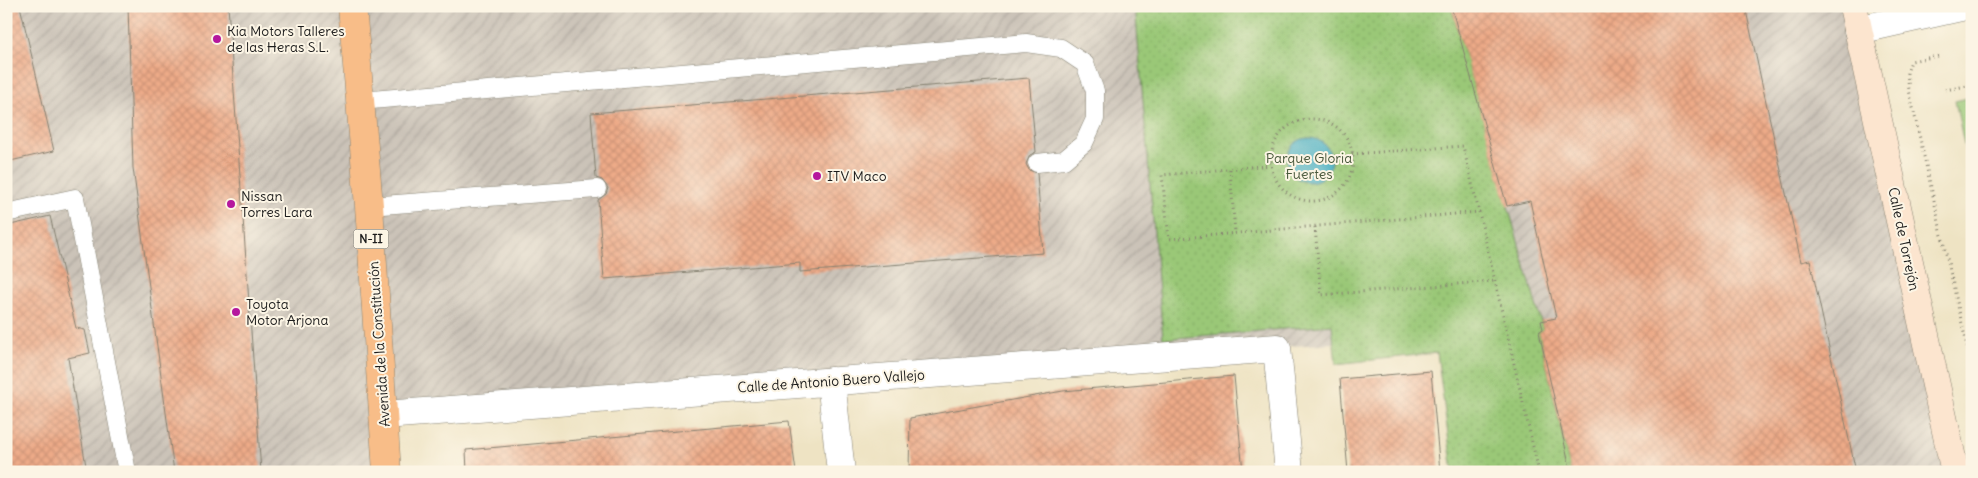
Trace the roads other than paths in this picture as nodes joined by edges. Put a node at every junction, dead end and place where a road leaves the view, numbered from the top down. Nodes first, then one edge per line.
1 (352, 6) edge
2 (1965, 6) edge
3 (1856, 18) edge
4 (360, 101) junction
5 (1036, 163) dead end
6 (597, 189) dead end
7 (369, 206) junction
8 (6, 213) edge
9 (831, 381) junction
10 (384, 414) junction
11 (127, 472) edge
12 (387, 472) edge
13 (840, 472) edge
14 (1289, 472) edge
15 (1955, 472) edge

1 - 4 main road, Avenida de la Constitución / N-II
2 - 3 street
3 - 15 street, Calle de Torrejón
4 - 5 lane
4 - 7 main road, Avenida de la Constitución / N-II
6 - 7 lane
7 - 10 main road, Avenida de la Constitución / N-II
8 - 11 lane
9 - 10 street, Calle de Antonio Buero Vallejo
9 - 13 street
9 - 14 street, Calle de Antonio Buero Vallejo
10 - 12 main road, Avenida de la Constitución / N-II

